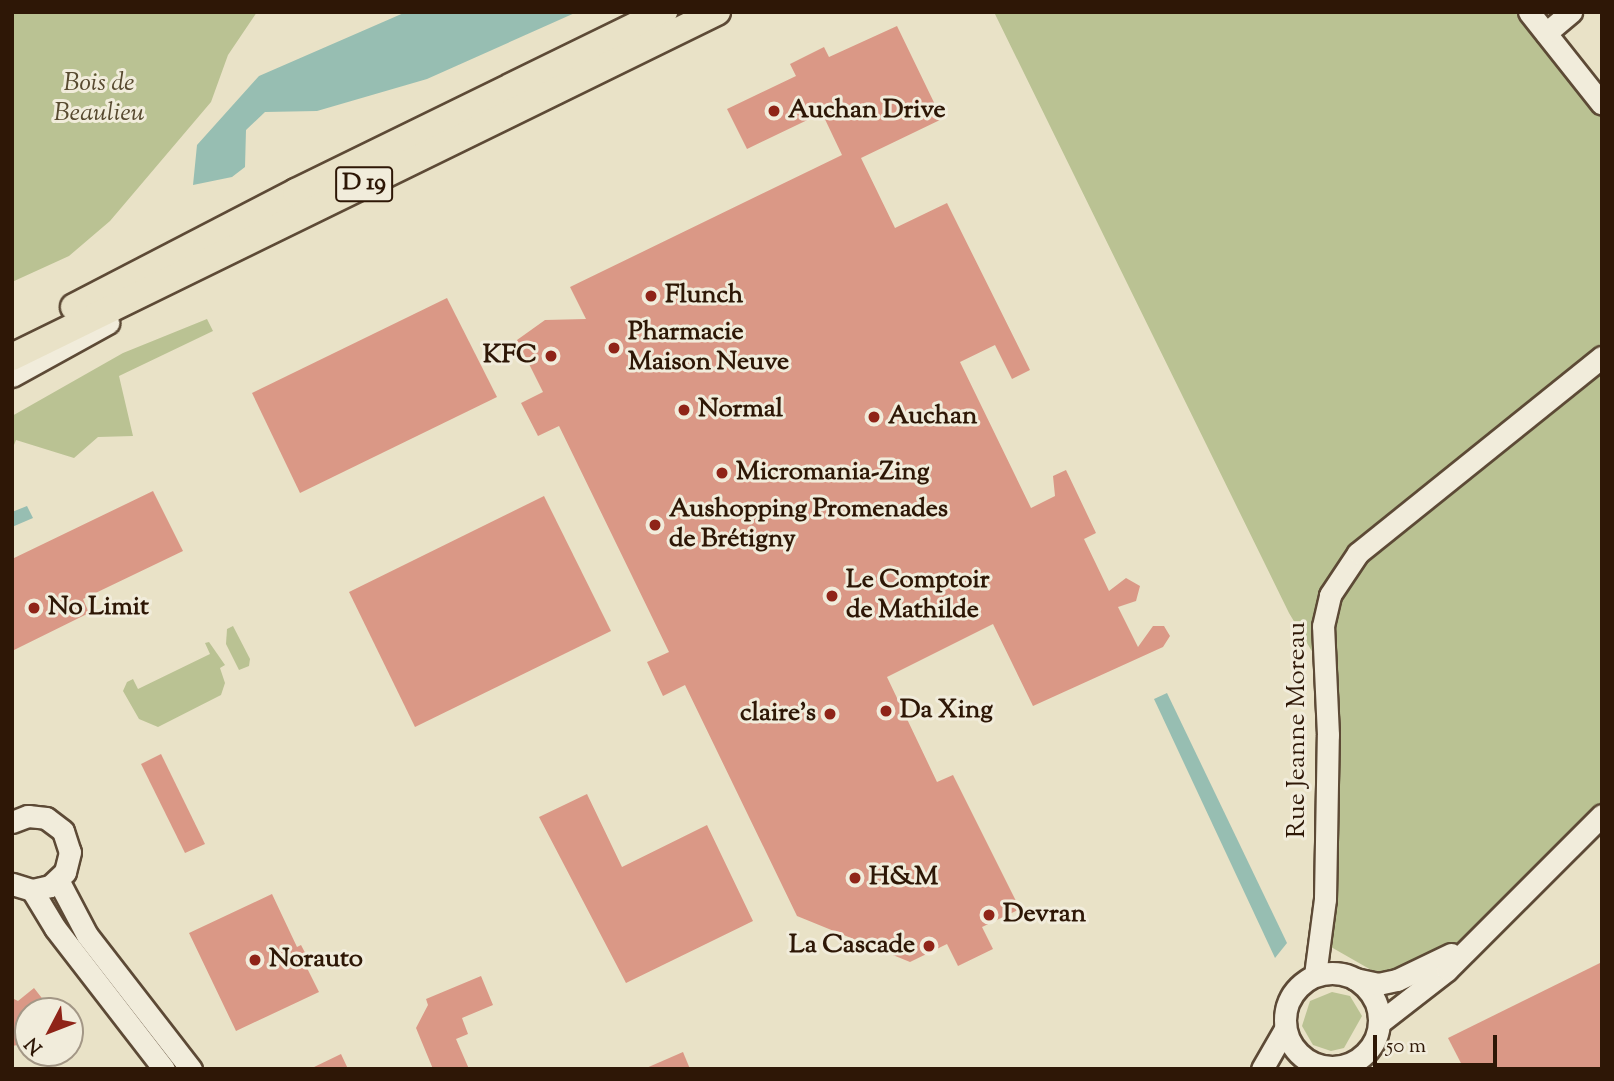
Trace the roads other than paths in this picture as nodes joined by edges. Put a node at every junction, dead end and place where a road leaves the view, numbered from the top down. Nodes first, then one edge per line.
1 (664, 12) edge
2 (717, 12) edge
3 (1530, 12) edge
4 (1571, 12) edge
5 (1546, 33) junction
6 (1602, 104) edge
7 (340, 196) junction
8 (12, 339) edge
9 (12, 357) edge
10 (1602, 357) edge
11 (12, 376) edge
12 (1602, 816) edge
13 (15, 817) edge
14 (58, 880) junction
15 (22, 887) edge
16 (1480, 936) junction
17 (1315, 975) junction
18 (1355, 979) junction
19 (1379, 1023) junction
20 (1285, 1029) junction
21 (1310, 1067) edge
22 (164, 1069) edge
23 (191, 1069) edge
24 (1262, 1069) edge

1 - 8 main road, D 19
2 - 7 main road, D 19
3 - 5 street
4 - 5 street
5 - 6 street
7 - 9 main road, D 19
7 - 11 street
10 - 17 street, Rue Jeanne Moreau
12 - 16 street
13 - 14 street
14 - 15 street
14 - 23 street
15 - 22 street
16 - 18 street
16 - 19 street
17 - 18 street
17 - 20 street
18 - 19 street
19 - 21 street
20 - 21 street
20 - 24 street

